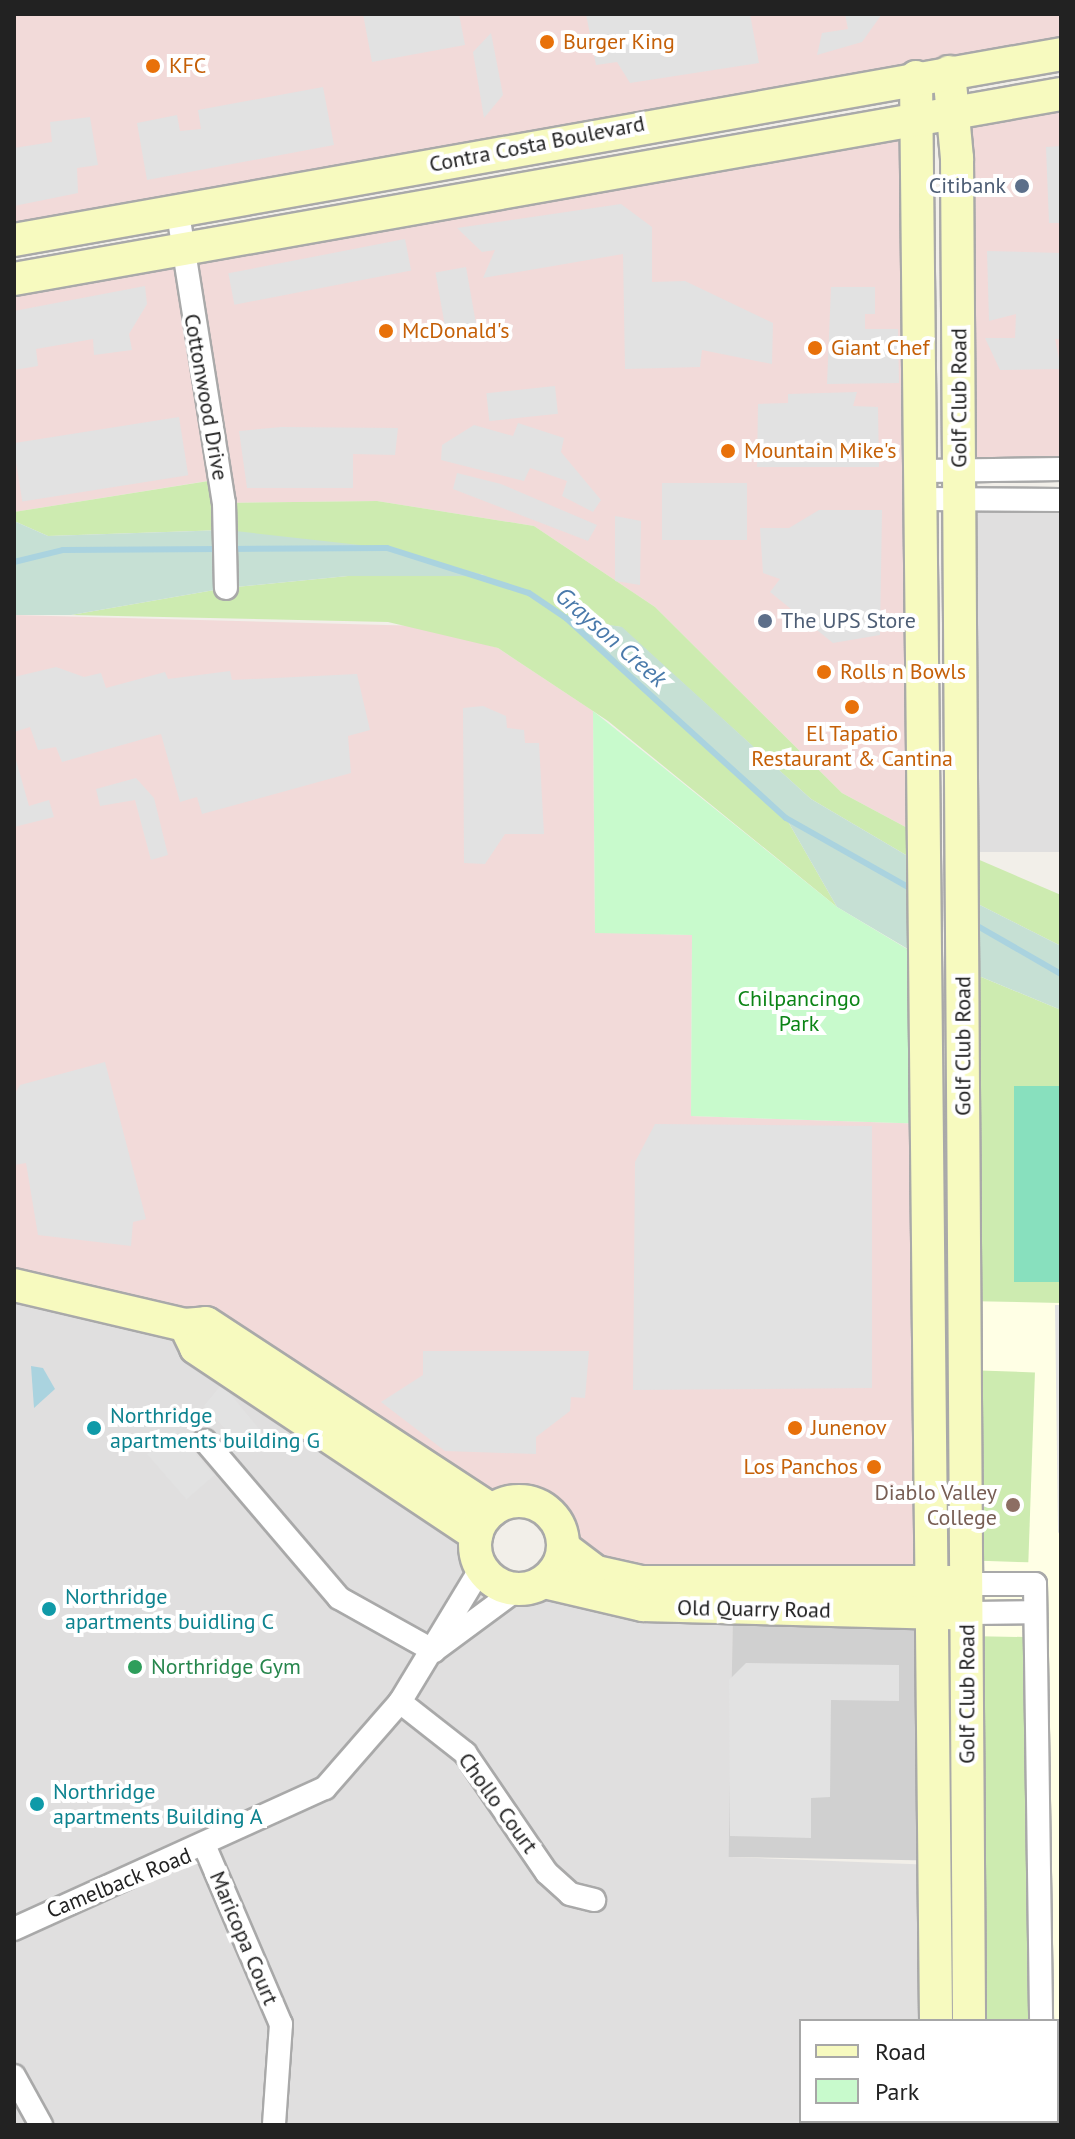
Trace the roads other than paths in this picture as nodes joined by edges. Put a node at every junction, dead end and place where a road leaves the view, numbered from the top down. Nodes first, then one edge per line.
1 (1061, 54) edge
2 (949, 72) junction
3 (916, 77) junction
4 (1061, 94) edge
5 (956, 113) junction
6 (919, 118) junction
7 (177, 207) junction
8 (136, 215) junction
9 (14, 240) edge
10 (182, 250) junction
11 (15, 279) edge
12 (1061, 469) edge
13 (925, 485) junction
14 (959, 486) junction
15 (1061, 500) edge
16 (226, 588) dead end
17 (14, 1285) edge
18 (205, 1441) dead end
19 (484, 1522) junction
20 (563, 1547) junction
21 (481, 1568) junction
22 (933, 1579) junction
23 (530, 1586) junction
24 (966, 1598) junction
25 (1035, 1612) junction
26 (933, 1613) junction
27 (434, 1651) junction
28 (400, 1702) junction
29 (205, 1847) junction
30 (594, 1900) dead end
31 (14, 1929) edge
32 (936, 2019) edge
33 (969, 2019) edge
34 (1041, 2019) edge
35 (14, 2076) edge
36 (41, 2125) edge
37 (274, 2125) edge

1 - 2 street, Contra Costa Boulevard
2 - 3 street, Contra Costa Boulevard
2 - 5 street, Golf Club Road
3 - 6 street, Golf Club Road
3 - 7 street, Contra Costa Boulevard
4 - 5 street, Contra Costa Boulevard
5 - 6 street, Contra Costa Boulevard
5 - 14 street, Golf Club Road
6 - 10 street, Contra Costa Boulevard
6 - 13 street, Golf Club Road
7 - 8 street, Contra Costa Boulevard
7 - 10 street, Cottonwood Drive
8 - 9 street, Contra Costa Boulevard
8 - 11 street
10 - 11 street, Contra Costa Boulevard
10 - 16 street, Cottonwood Drive
12 - 14 street
13 - 14 street
13 - 22 street, Golf Club Road
14 - 15 street
14 - 24 street, Golf Club Road
17 - 19 street
18 - 27 street
19 - 20 street, Old Quarry Road
19 - 21 street
20 - 22 street, Old Quarry Road
20 - 23 street
21 - 23 street, Old Quarry Road
21 - 27 street, Camelback Road
22 - 24 street, Old Quarry Road
22 - 26 street, Golf Club Road
23 - 26 street, Old Quarry Road
23 - 27 street, Camelback Road
24 - 25 street
24 - 25 street
24 - 26 street, Old Quarry Road
24 - 33 street, Golf Club Road
25 - 34 street
26 - 32 street, Golf Club Road
27 - 28 street, Camelback Road
28 - 29 street, Camelback Road
28 - 30 street, Chollo Court
29 - 31 street, Camelback Road
29 - 37 street, Maricopa Court
35 - 36 street

